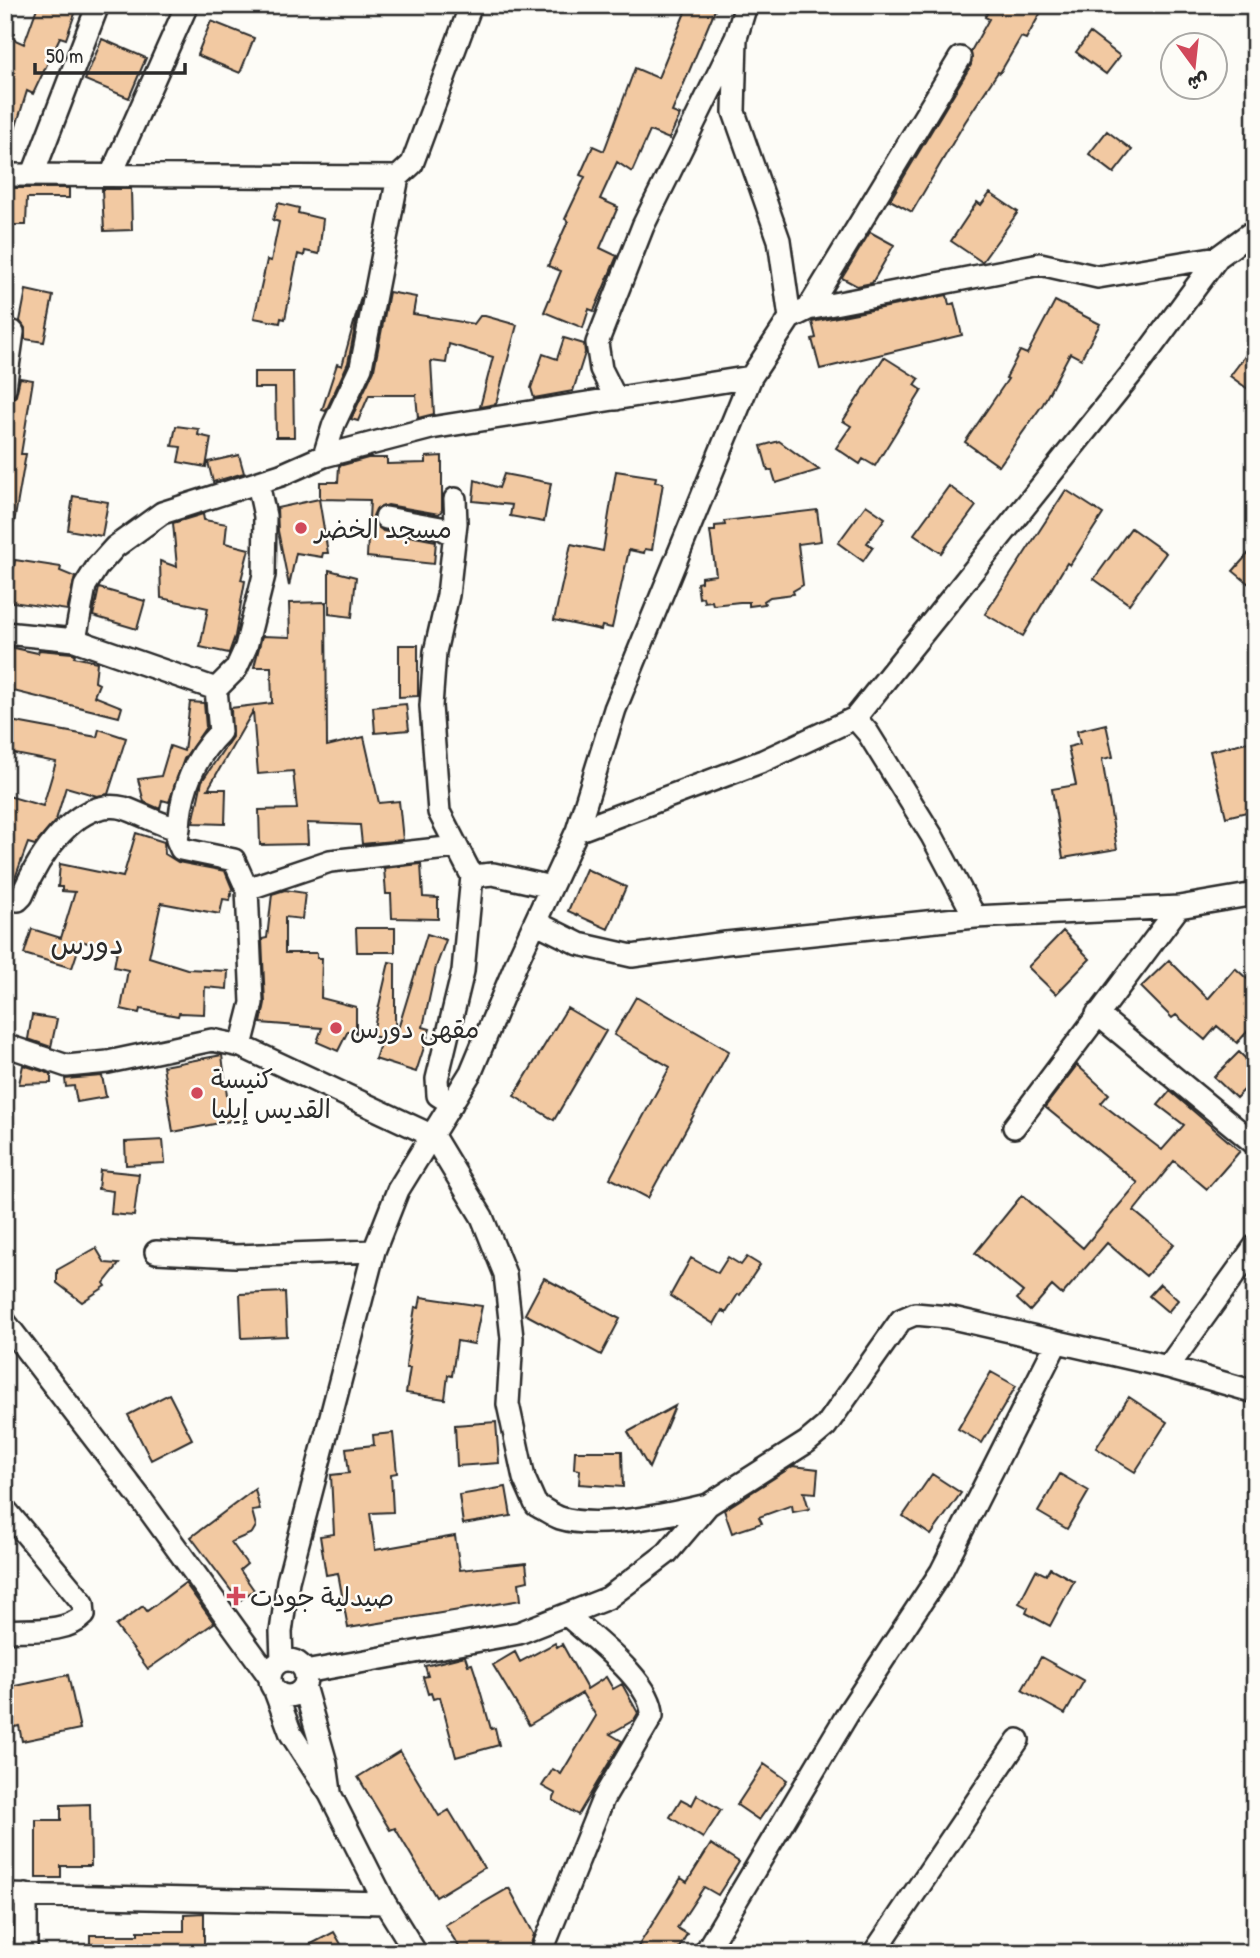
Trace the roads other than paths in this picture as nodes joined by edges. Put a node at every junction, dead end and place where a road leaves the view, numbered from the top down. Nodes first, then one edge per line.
1 (98, 5) edge
2 (187, 5) edge
3 (471, 5) edge
4 (746, 5) edge
5 (736, 38) junction
6 (960, 58) dead end
7 (33, 174) junction
8 (111, 175) junction
9 (5, 176) edge
10 (398, 177) junction
11 (1255, 230) edge
12 (1218, 257) junction
13 (799, 314) junction
14 (13, 331) dead end
15 (751, 377) junction
16 (5, 388) edge
17 (616, 398) junction
18 (324, 456) junction
19 (258, 483) junction
20 (455, 499) dead end
21 (386, 518) dead end
22 (454, 535) junction
23 (5, 633) edge
24 (75, 640) junction
25 (216, 689) junction
26 (855, 718) junction
27 (179, 828) junction
28 (577, 831) junction
29 (456, 847) junction
30 (471, 876) junction
31 (551, 887) junction
32 (247, 889) junction
33 (1255, 894) edge
34 (5, 898) edge
35 (1179, 907) junction
36 (975, 917) junction
37 (535, 922) junction
38 (1097, 1014) junction
39 (5, 1045) edge
40 (241, 1046) junction
41 (452, 1104) junction
42 (1014, 1127) dead end
43 (433, 1136) junction
44 (1255, 1144) edge
45 (1255, 1246) edge
46 (374, 1251) junction
47 (156, 1252) dead end
48 (5, 1322) edge
49 (1056, 1343) junction
50 (1168, 1367) junction
51 (1255, 1392) edge
52 (708, 1505) junction
53 (5, 1509) edge
54 (567, 1615) junction
55 (5, 1631) edge
56 (276, 1676) junction
57 (305, 1679) junction
58 (1018, 1740) dead end
59 (331, 1794) junction
60 (15, 1895) edge
61 (385, 1903) junction
62 (26, 1953) edge
63 (416, 1953) edge
64 (541, 1953) edge
65 (705, 1953) edge
66 (874, 1953) edge

1 - 7 street
2 - 8 street
3 - 10 street
4 - 5 street
5 - 13 street
5 - 17 street
6 - 13 street
7 - 8 street
7 - 9 street
8 - 10 street
10 - 18 street
11 - 12 street
12 - 13 street
12 - 26 street
13 - 15 street
14 - 16 street
15 - 17 street
15 - 28 street
17 - 18 street
18 - 19 street
19 - 24 street
19 - 25 street
20 - 22 street
21 - 22 street
22 - 29 street
23 - 24 street
24 - 25 street
25 - 27 street
26 - 28 street
26 - 36 street
27 - 32 street
27 - 34 street
28 - 31 street
29 - 30 street
29 - 32 street
30 - 31 street
30 - 41 street
31 - 37 street
32 - 40 street
33 - 35 street
35 - 36 street
35 - 38 street
36 - 37 street
37 - 41 street
38 - 42 street
38 - 44 street
39 - 40 street
40 - 43 street
41 - 43 street
43 - 46 street
43 - 52 street
45 - 50 street
46 - 47 street
46 - 56 street
48 - 56 street
49 - 50 street
49 - 52 street
49 - 65 street
50 - 51 street
52 - 54 street
53 - 55 street
54 - 57 street
54 - 64 street
56 - 57 street
56 - 57 street
56 - 59 street
57 - 59 street
58 - 66 street
59 - 61 street
60 - 61 street
60 - 62 street
61 - 63 street

